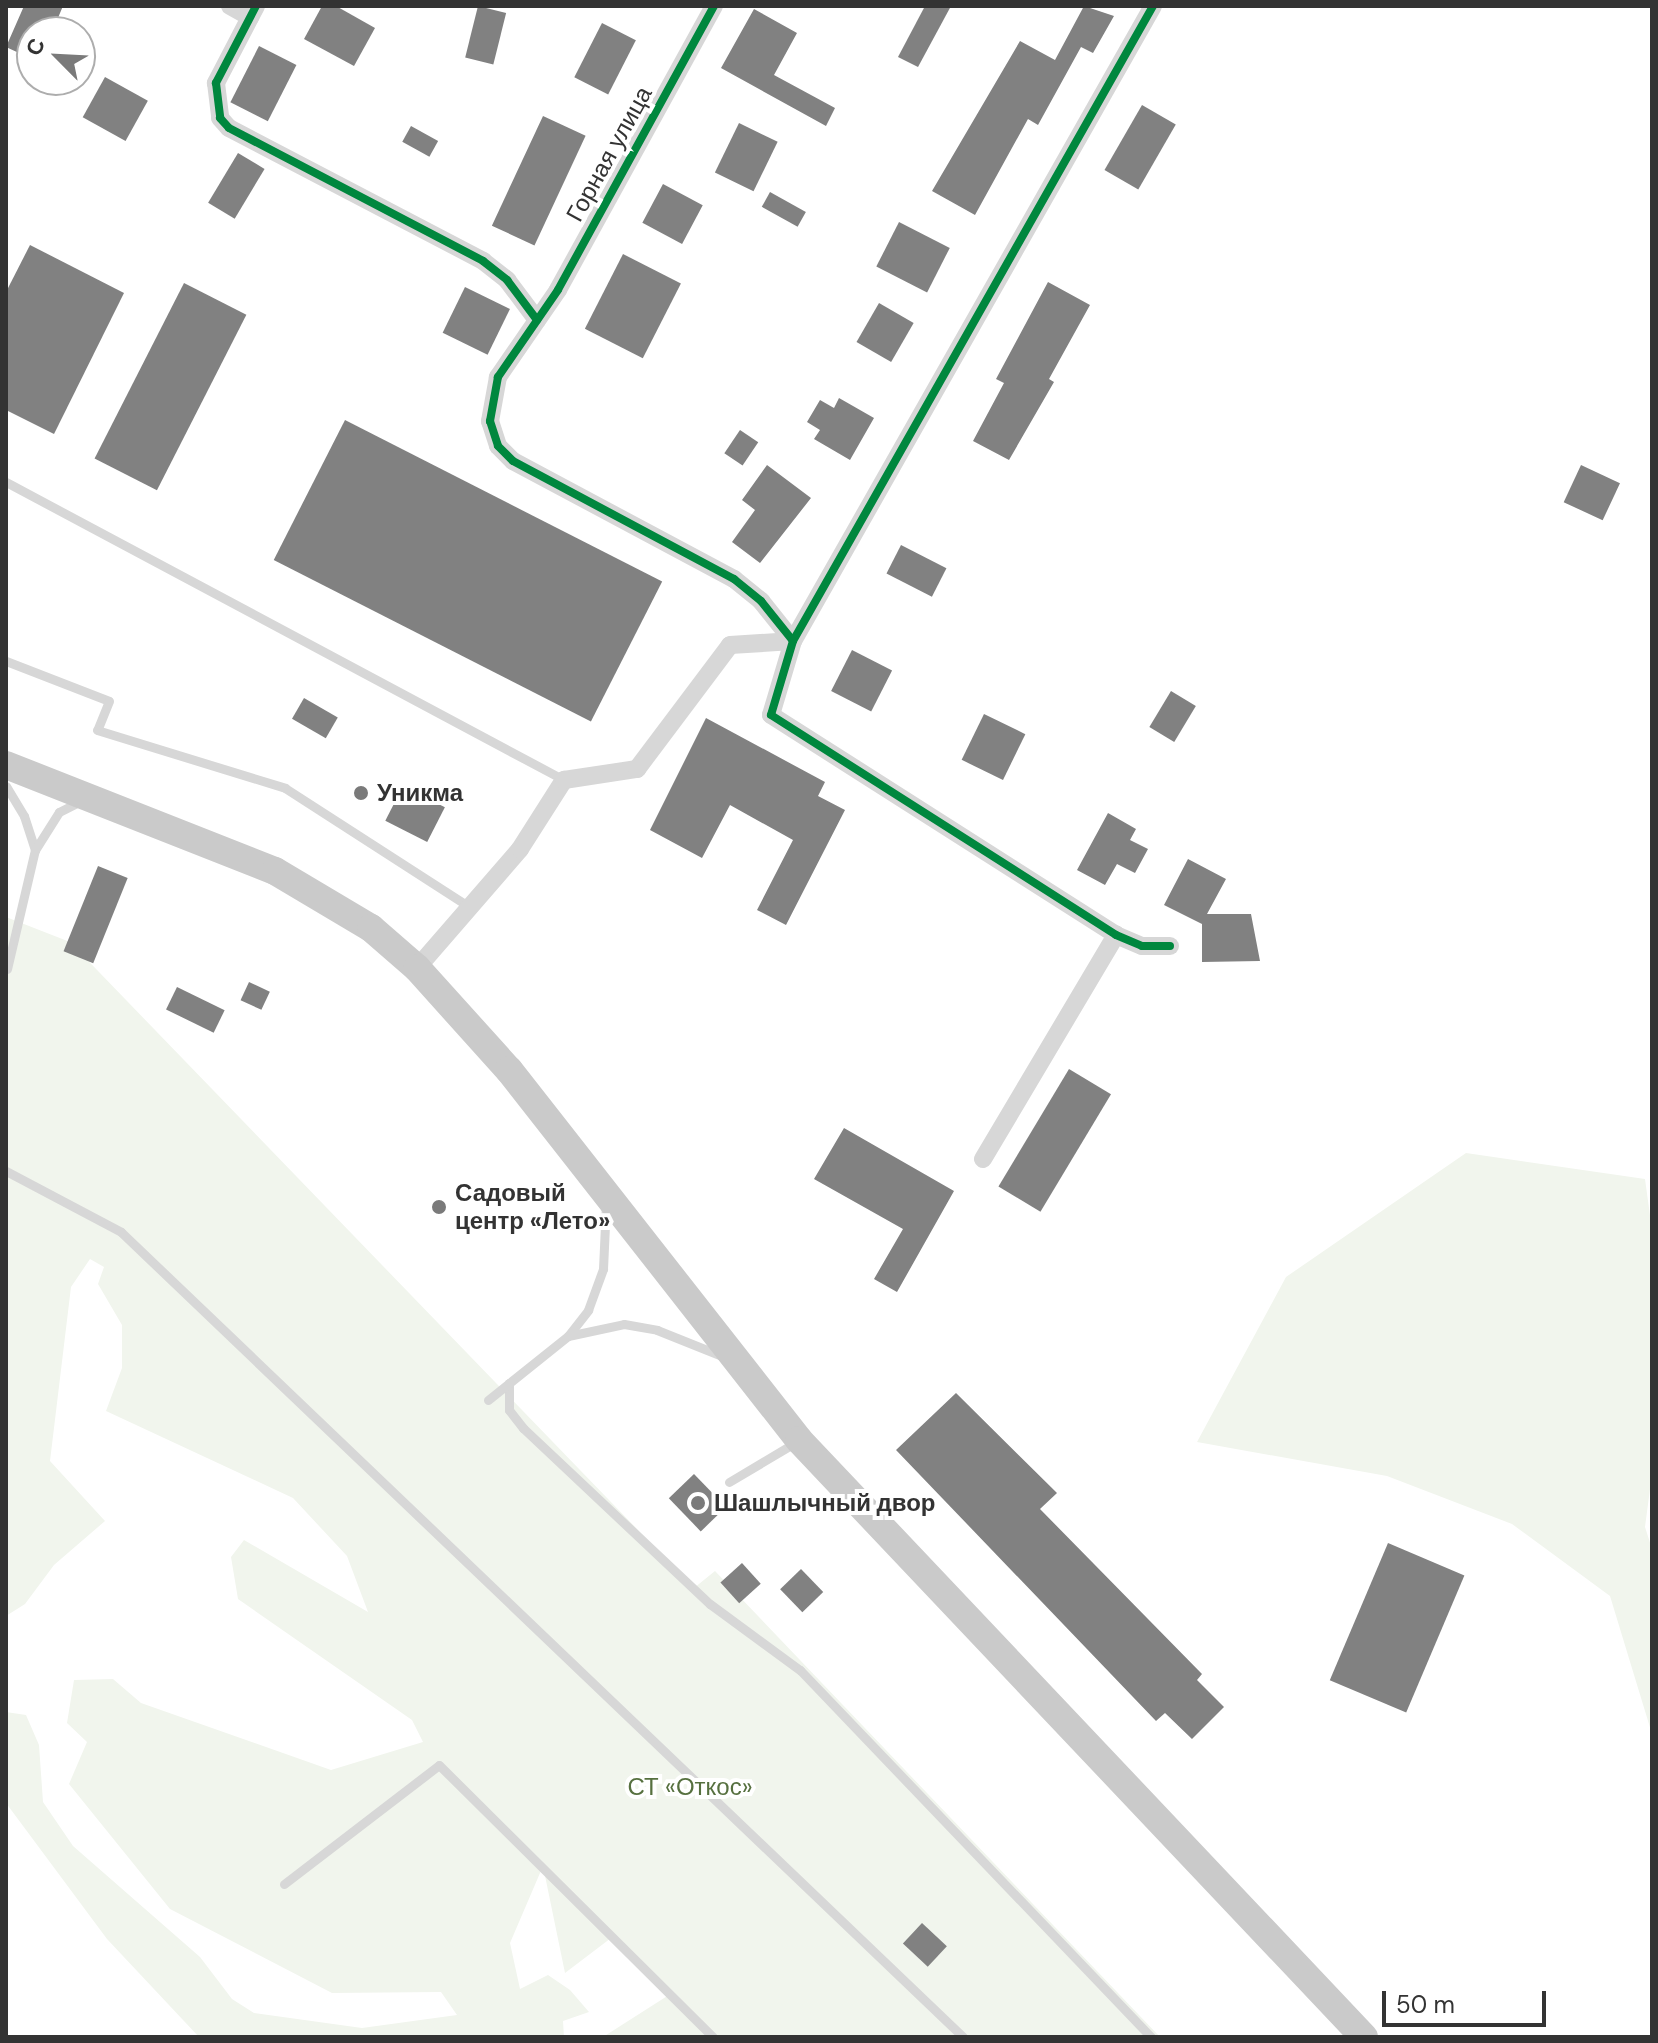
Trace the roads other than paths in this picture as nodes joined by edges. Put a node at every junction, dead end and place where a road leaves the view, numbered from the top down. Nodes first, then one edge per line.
1 (230, 6) edge
2 (714, 6) edge
3 (1153, 6) edge
4 (253, 12) edge
5 (537, 320) junction
6 (6, 482) edge
7 (793, 641) junction
8 (6, 661) edge
9 (6, 765) edge
10 (564, 780) junction
11 (6, 786) edge
12 (92, 797) junction
13 (35, 850) junction
14 (473, 909) junction
15 (1116, 935) junction
16 (1170, 946) dead end
17 (417, 968) junction
18 (7, 969) edge
19 (983, 1159) dead end
20 (6, 1171) edge
21 (606, 1198) junction
22 (568, 1336) junction
23 (735, 1362) junction
24 (509, 1383) junction
25 (488, 1400) dead end
26 (799, 1440) junction
27 (729, 1482) dead end
28 (284, 1884) dead end
29 (713, 2037) edge
30 (963, 2037) edge
31 (1151, 2037) edge
32 (1364, 2037) edge

1 - 4 street
2 - 5 street, Горная улица
3 - 7 street
4 - 5 street
5 - 7 street, Горная улица
6 - 10 lane
7 - 10 street
7 - 15 street
8 - 14 lane
9 - 12 main road
10 - 14 street
11 - 13 lane
12 - 13 lane
12 - 17 main road
13 - 18 lane
14 - 17 street
15 - 16 street
15 - 19 street
17 - 21 main road
20 - 30 lane
21 - 22 lane
21 - 23 main road
22 - 23 lane
22 - 24 lane
23 - 26 main road
24 - 25 lane
24 - 31 lane
26 - 27 lane
26 - 32 main road
28 - 29 lane

